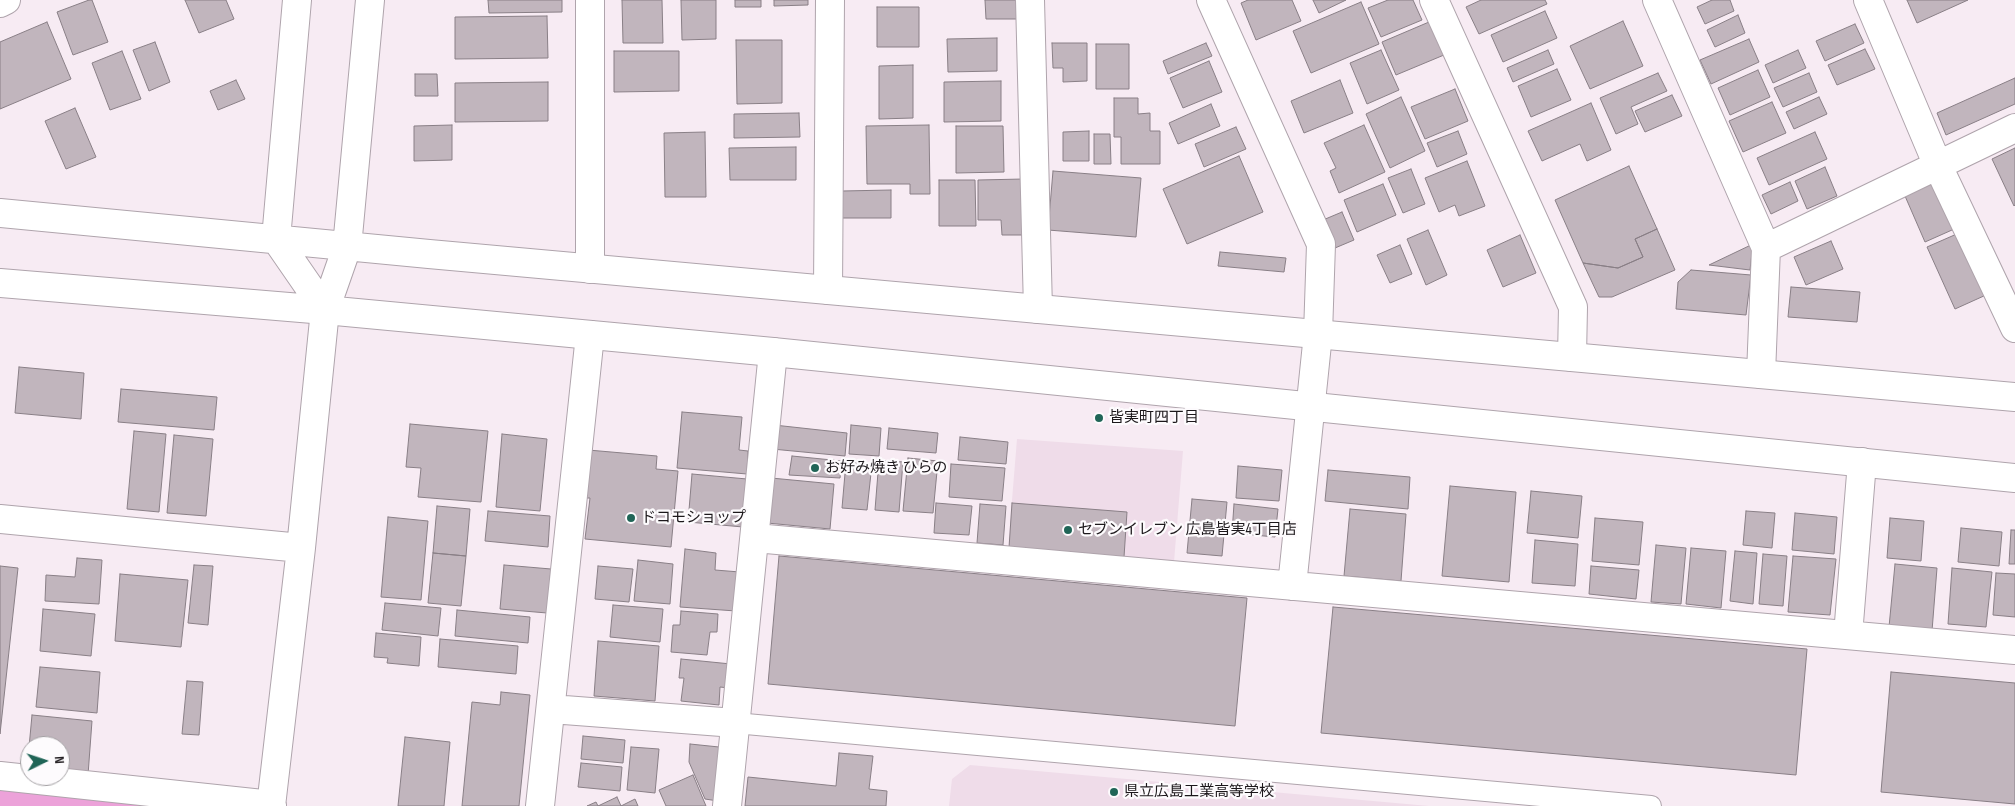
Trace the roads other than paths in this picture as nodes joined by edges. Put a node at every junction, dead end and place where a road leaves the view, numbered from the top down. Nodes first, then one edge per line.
1 (6, 0) edge
2 (297, 0) edge
3 (370, 0) edge
4 (590, 0) edge
5 (830, 0) edge
6 (1030, 0) edge
7 (1212, 0) edge
8 (1434, 0) edge
9 (1657, 0) edge
10 (1868, 0) edge
11 (0, 3) edge
12 (2015, 128) edge
13 (1938, 166) junction
14 (0, 213) edge
15 (276, 239) junction
16 (347, 247) junction
17 (1766, 248) junction
18 (590, 269) junction
19 (0, 283) edge
20 (828, 290) junction
21 (1038, 309) junction
22 (325, 310) junction
23 (2015, 328) edge
24 (1318, 334) junction
25 (590, 335) junction
26 (773, 352) junction
27 (1572, 357) junction
28 (1761, 374) junction
29 (2015, 397) edge
30 (1309, 407) junction
31 (1862, 462) junction
32 (2015, 478) edge
33 (0, 519) edge
34 (754, 538) junction
35 (302, 548) junction
36 (1292, 586) junction
37 (1848, 635) junction
38 (2015, 650) edge
39 (551, 709) junction
40 (735, 723) junction
41 (0, 776) edge
42 (271, 805) edge
43 (540, 806) edge
44 (726, 806) edge
45 (1651, 806) edge

1 - 11 street
2 - 15 street
3 - 16 street
4 - 18 street
5 - 20 street
6 - 21 street
7 - 24 street
8 - 27 street
9 - 17 street
10 - 13 street
12 - 13 street
13 - 17 street
13 - 23 street
14 - 15 street
15 - 16 street
15 - 22 street
16 - 18 street
16 - 22 street
17 - 28 street
18 - 20 street
19 - 22 street
20 - 21 street
21 - 24 street
22 - 25 street
22 - 35 street
24 - 27 street
24 - 30 street
25 - 26 street
25 - 39 street
26 - 30 street
26 - 34 street
27 - 28 street
28 - 29 street
30 - 31 street
30 - 36 street
31 - 32 street
31 - 37 street
33 - 35 street
34 - 36 street
34 - 40 street
35 - 42 street
36 - 37 street
37 - 38 street
39 - 40 street
39 - 43 street
40 - 44 street
40 - 45 lane
41 - 42 street

